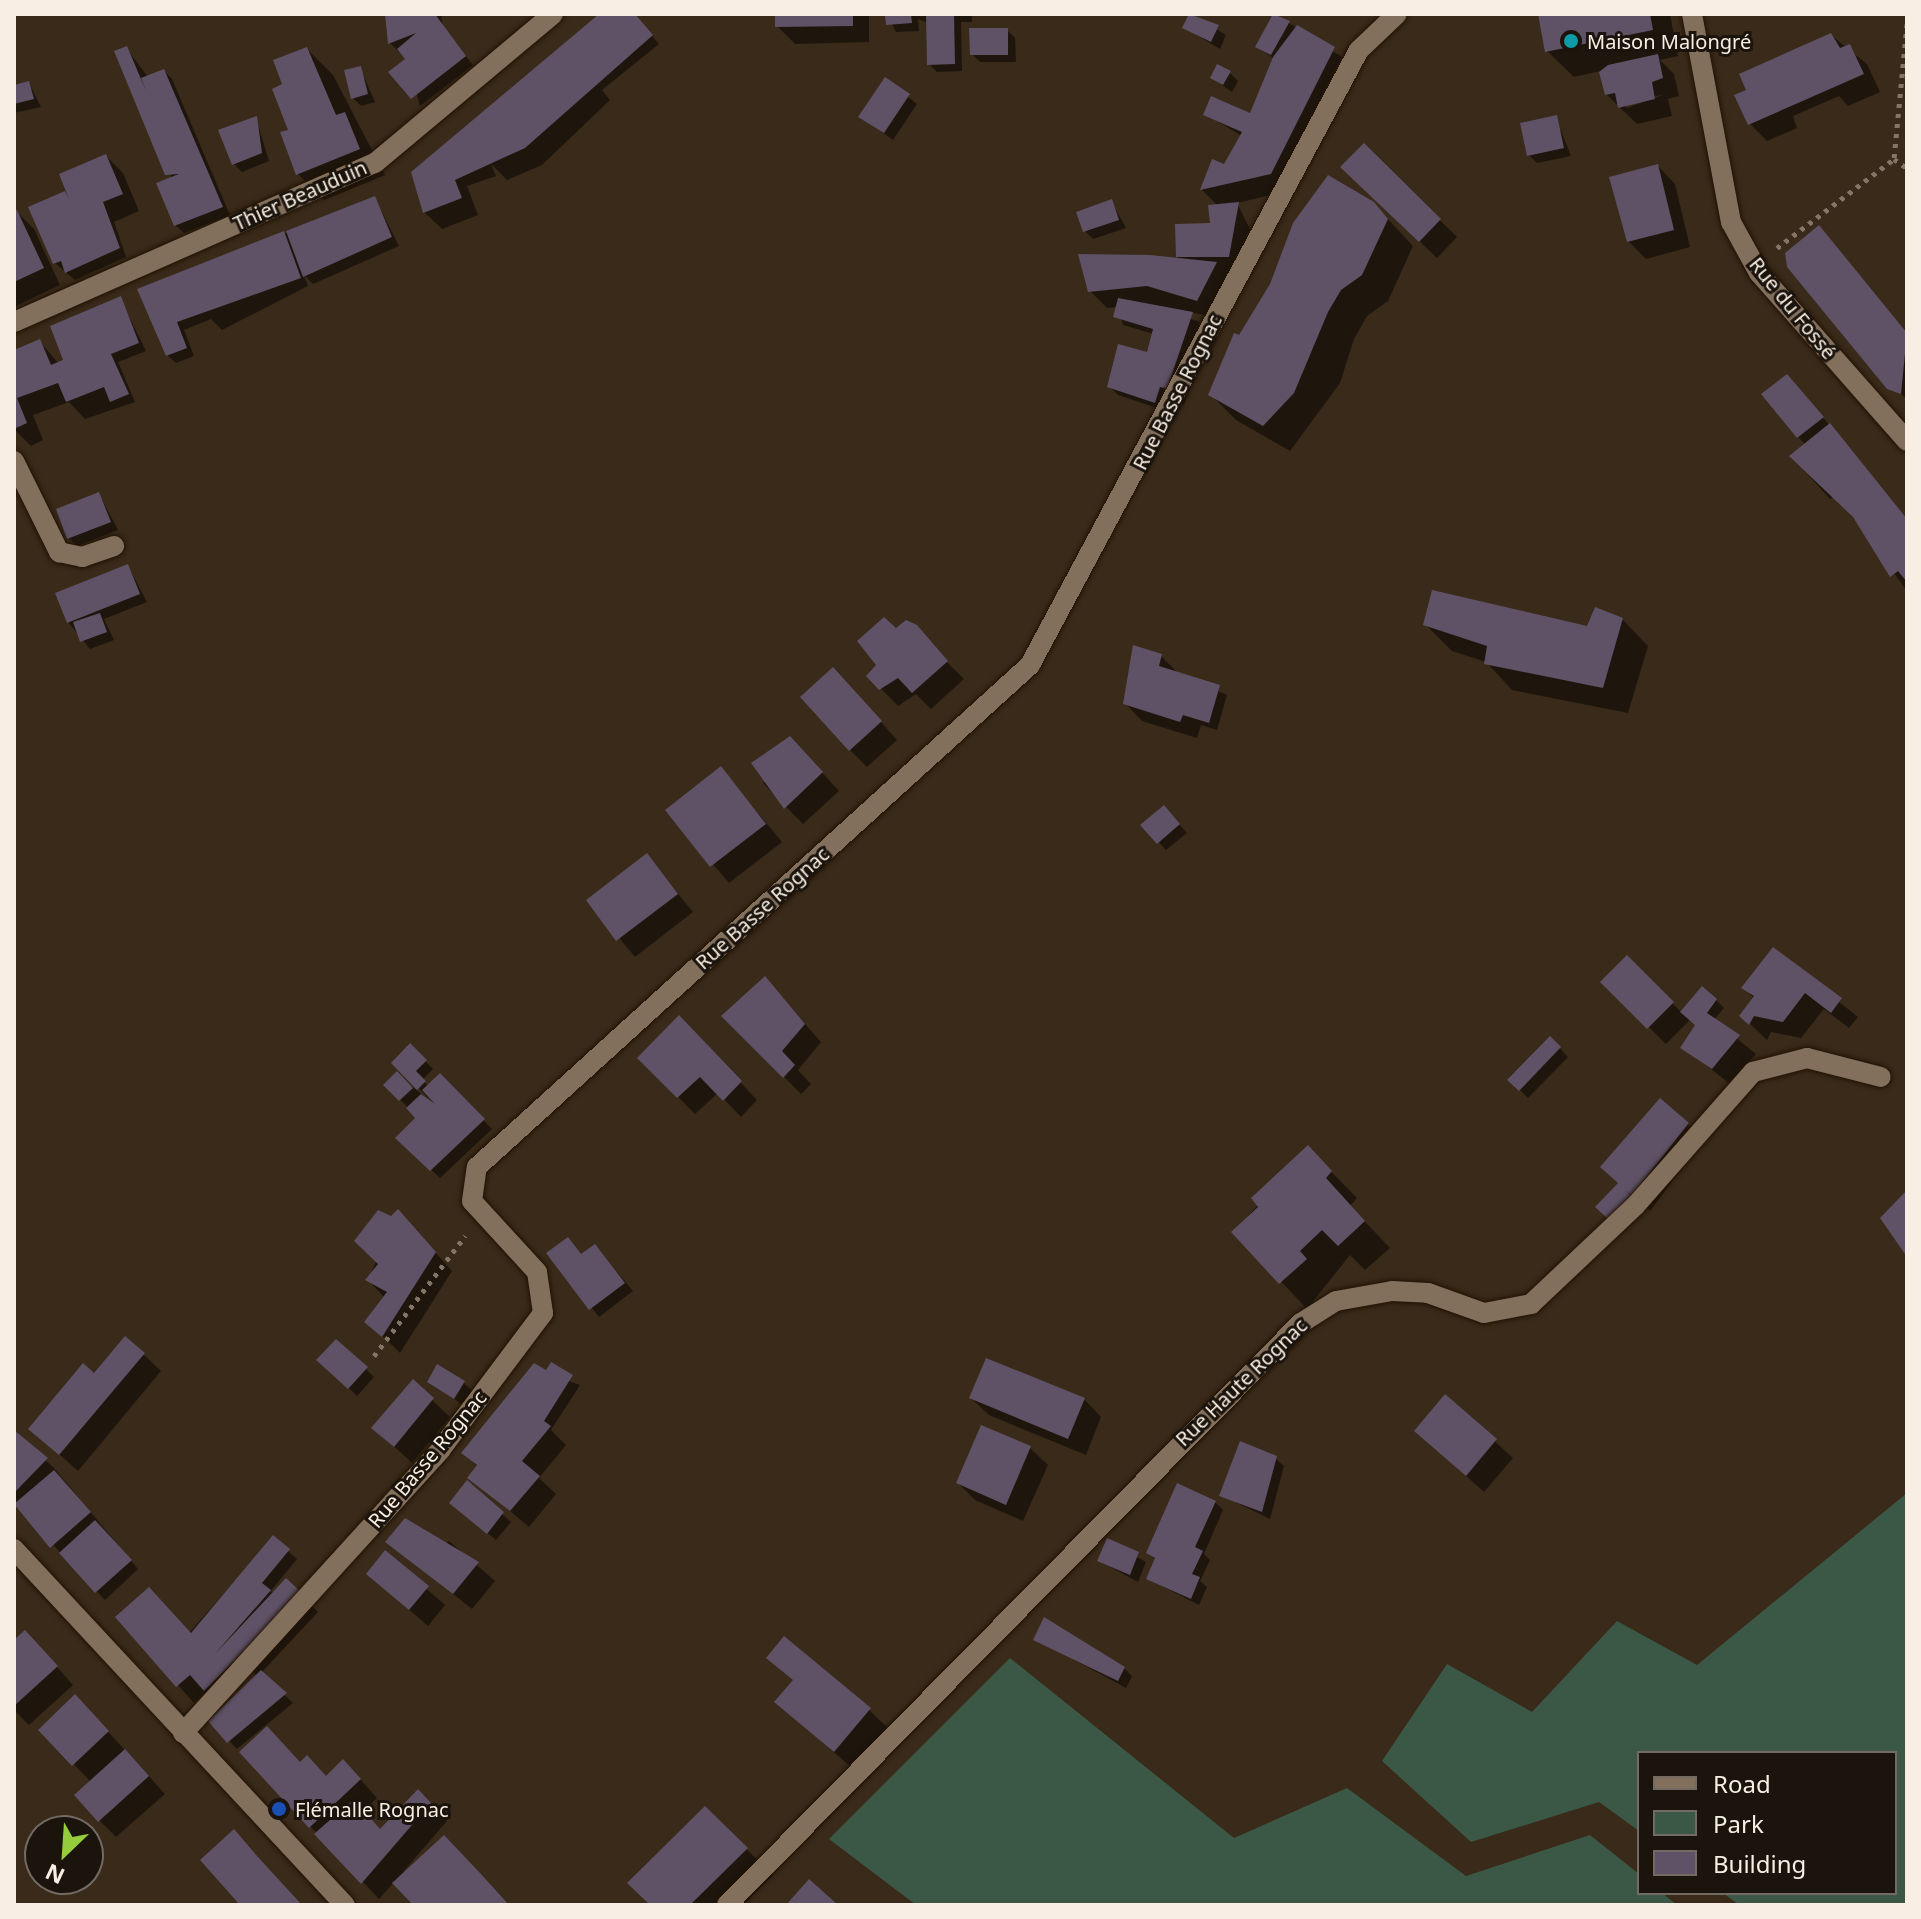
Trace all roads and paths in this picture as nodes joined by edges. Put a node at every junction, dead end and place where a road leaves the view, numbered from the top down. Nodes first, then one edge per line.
1 (553, 14) edge
2 (1397, 14) edge
3 (1692, 14) edge
4 (1907, 24) edge
5 (1894, 159) junction
6 (1907, 168) edge
7 (1755, 265) junction
8 (14, 322) edge
9 (1907, 441) edge
10 (14, 461) edge
11 (114, 546) dead end
12 (1881, 1077) dead end
13 (483, 1214) junction
14 (374, 1356) dead end
15 (14, 1549) edge
16 (183, 1733) junction
17 (345, 1905) edge
18 (727, 1905) edge

1 - 8 street, Thier Beauduin
2 - 13 street, Rue Basse Rognac
3 - 7 street, Rue du Fossé
4 - 5 path
5 - 6 path
5 - 7 path
7 - 9 street, Rue du Fossé
10 - 11 street
12 - 18 street, Rue Haute Rognac
13 - 14 path
13 - 16 street, Rue Basse Rognac
15 - 16 street
16 - 17 street

